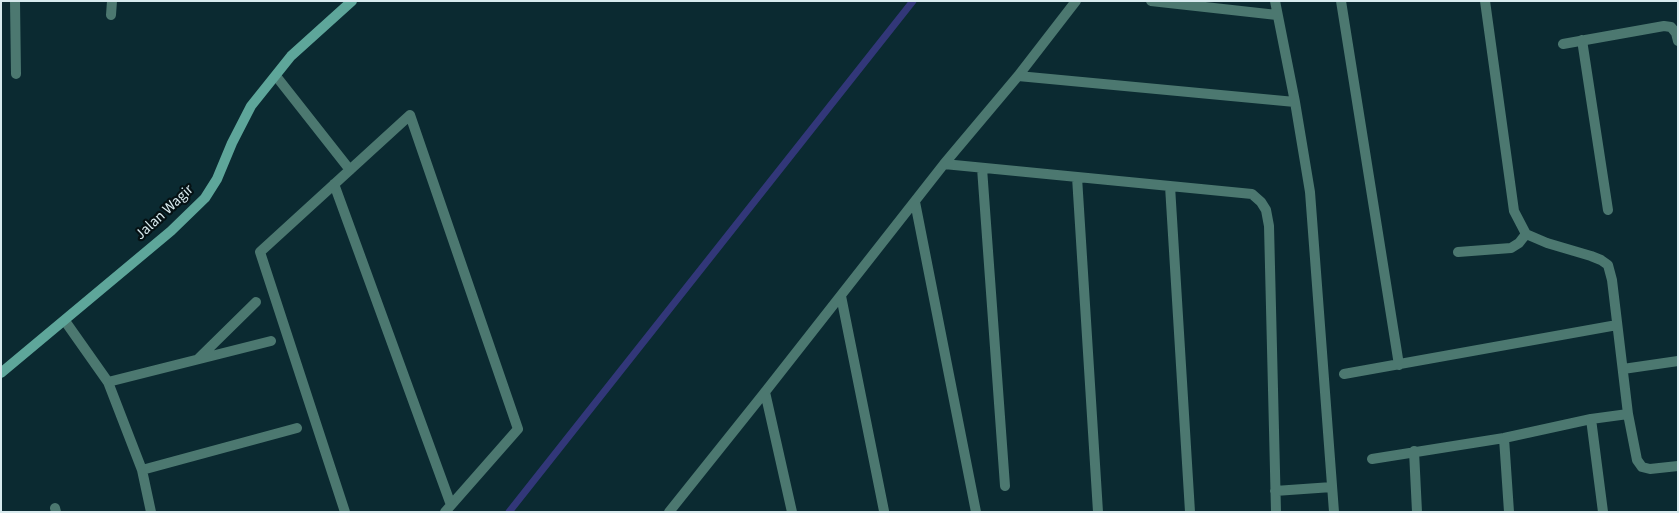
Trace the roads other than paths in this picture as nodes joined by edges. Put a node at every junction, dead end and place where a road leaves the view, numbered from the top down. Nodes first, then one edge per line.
1 (15, 1) edge
2 (112, 1) edge
3 (352, 1) edge
4 (1076, 1) edge
5 (1151, 1) edge
6 (1275, 1) edge
7 (1340, 1) edge
8 (1485, 1) edge
9 (111, 14) dead end
10 (1277, 15) junction
11 (1582, 40) junction
12 (1678, 41) edge
13 (1563, 44) dead end
14 (16, 74) dead end
15 (276, 76) junction
16 (1018, 76) junction
17 (1295, 102) junction
18 (944, 164) junction
19 (982, 168) junction
20 (350, 170) junction
21 (1077, 177) junction
22 (334, 184) junction
23 (1170, 186) junction
24 (915, 202) junction
25 (1608, 210) dead end
26 (1526, 234) junction
27 (1458, 252) dead end
28 (841, 296) junction
29 (256, 302) dead end
30 (64, 321) junction
31 (1616, 325) junction
32 (271, 341) dead end
33 (197, 360) junction
34 (1678, 361) edge
35 (1399, 365) junction
36 (1623, 369) junction
37 (1, 373) edge
38 (1344, 374) dead end
39 (108, 382) junction
40 (765, 392) junction
41 (1628, 414) junction
42 (1591, 420) junction
43 (297, 428) dead end
44 (1504, 438) junction
45 (1414, 451) junction
46 (1372, 459) dead end
47 (1678, 466) edge
48 (142, 470) junction
49 (1005, 486) dead end
50 (1332, 487) junction
51 (1275, 490) junction
52 (448, 508) edge
53 (884, 511) edge
54 (152, 512) edge
55 (345, 512) edge
56 (669, 512) edge
57 (792, 512) edge
58 (976, 512) edge
59 (1098, 512) edge
60 (1190, 512) edge
61 (1276, 512) edge
62 (1334, 512) edge
63 (1417, 512) edge
64 (1509, 512) edge
65 (1603, 512) edge

1 - 14 street
2 - 9 street
3 - 15 street, Jalan Wagir
4 - 16 street
5 - 10 street
6 - 10 street
7 - 35 street
8 - 26 street
10 - 17 street
11 - 12 street
11 - 13 street
11 - 25 street
15 - 20 street
15 - 30 street, Jalan Wagir
16 - 17 street
16 - 18 street
17 - 50 street
18 - 19 street
18 - 24 street
19 - 21 street
19 - 49 street
20 - 22 street
20 - 52 street
21 - 23 street
21 - 59 street
22 - 52 street
22 - 55 street
23 - 51 street
23 - 60 street
24 - 28 street
24 - 58 street
26 - 27 street
26 - 31 street
28 - 40 street
28 - 53 street
29 - 33 street
30 - 37 street, Jalan Wagir
30 - 39 street
31 - 35 street
31 - 36 street
32 - 33 street
33 - 39 street
34 - 36 street
35 - 38 street
36 - 41 street
39 - 48 street
40 - 56 street
40 - 57 street
41 - 42 street
41 - 47 street
42 - 44 street
42 - 65 street
43 - 48 street
44 - 45 street
44 - 64 street
45 - 46 street
45 - 63 street
48 - 54 street
50 - 51 street
50 - 62 street
51 - 61 street

